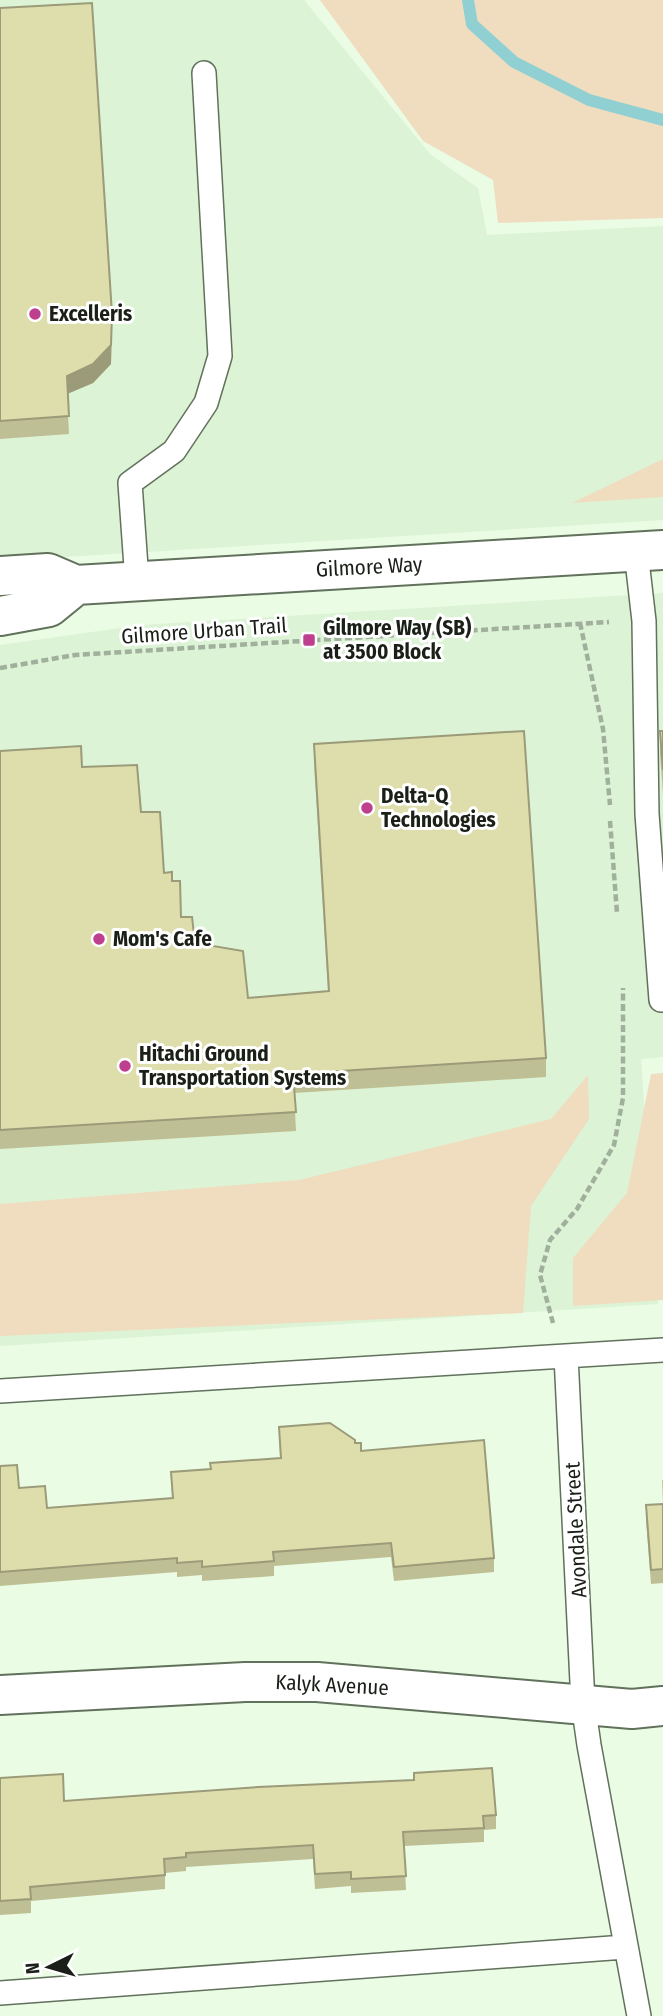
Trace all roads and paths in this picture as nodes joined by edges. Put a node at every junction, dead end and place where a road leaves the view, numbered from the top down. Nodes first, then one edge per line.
1 (204, 73) dead end
2 (650, 551) edge
3 (0, 576) edge
4 (137, 581) junction
5 (76, 585) junction
6 (0, 616) edge
7 (644, 621) junction
8 (580, 624) junction
9 (0, 668) edge
10 (610, 808) dead end
11 (610, 818) dead end
12 (617, 916) dead end
13 (623, 981) dead end
14 (663, 1000) edge
15 (663, 1350) edge
16 (566, 1356) junction
17 (0, 1391) edge
18 (0, 1695) edge
19 (583, 1703) junction
20 (663, 1706) edge
21 (625, 1947) junction
22 (0, 1993) edge
23 (639, 2016) edge

1 - 4 lane
2 - 4 street, Gilmore Way
2 - 7 lane
3 - 5 street, Gilmore Way
4 - 5 street, Gilmore Way
5 - 6 street
7 - 8 path, Gilmore Urban Trail
7 - 14 lane
8 - 9 path, Gilmore Urban Trail
8 - 10 path
11 - 12 path
13 - 16 path
15 - 16 lane
16 - 17 lane
16 - 19 lane, Avondale Street
18 - 19 street, Kalyk Avenue
19 - 20 street, Kalyk Avenue
19 - 21 lane, Avondale Street
21 - 22 lane
21 - 23 lane, Avondale Street

